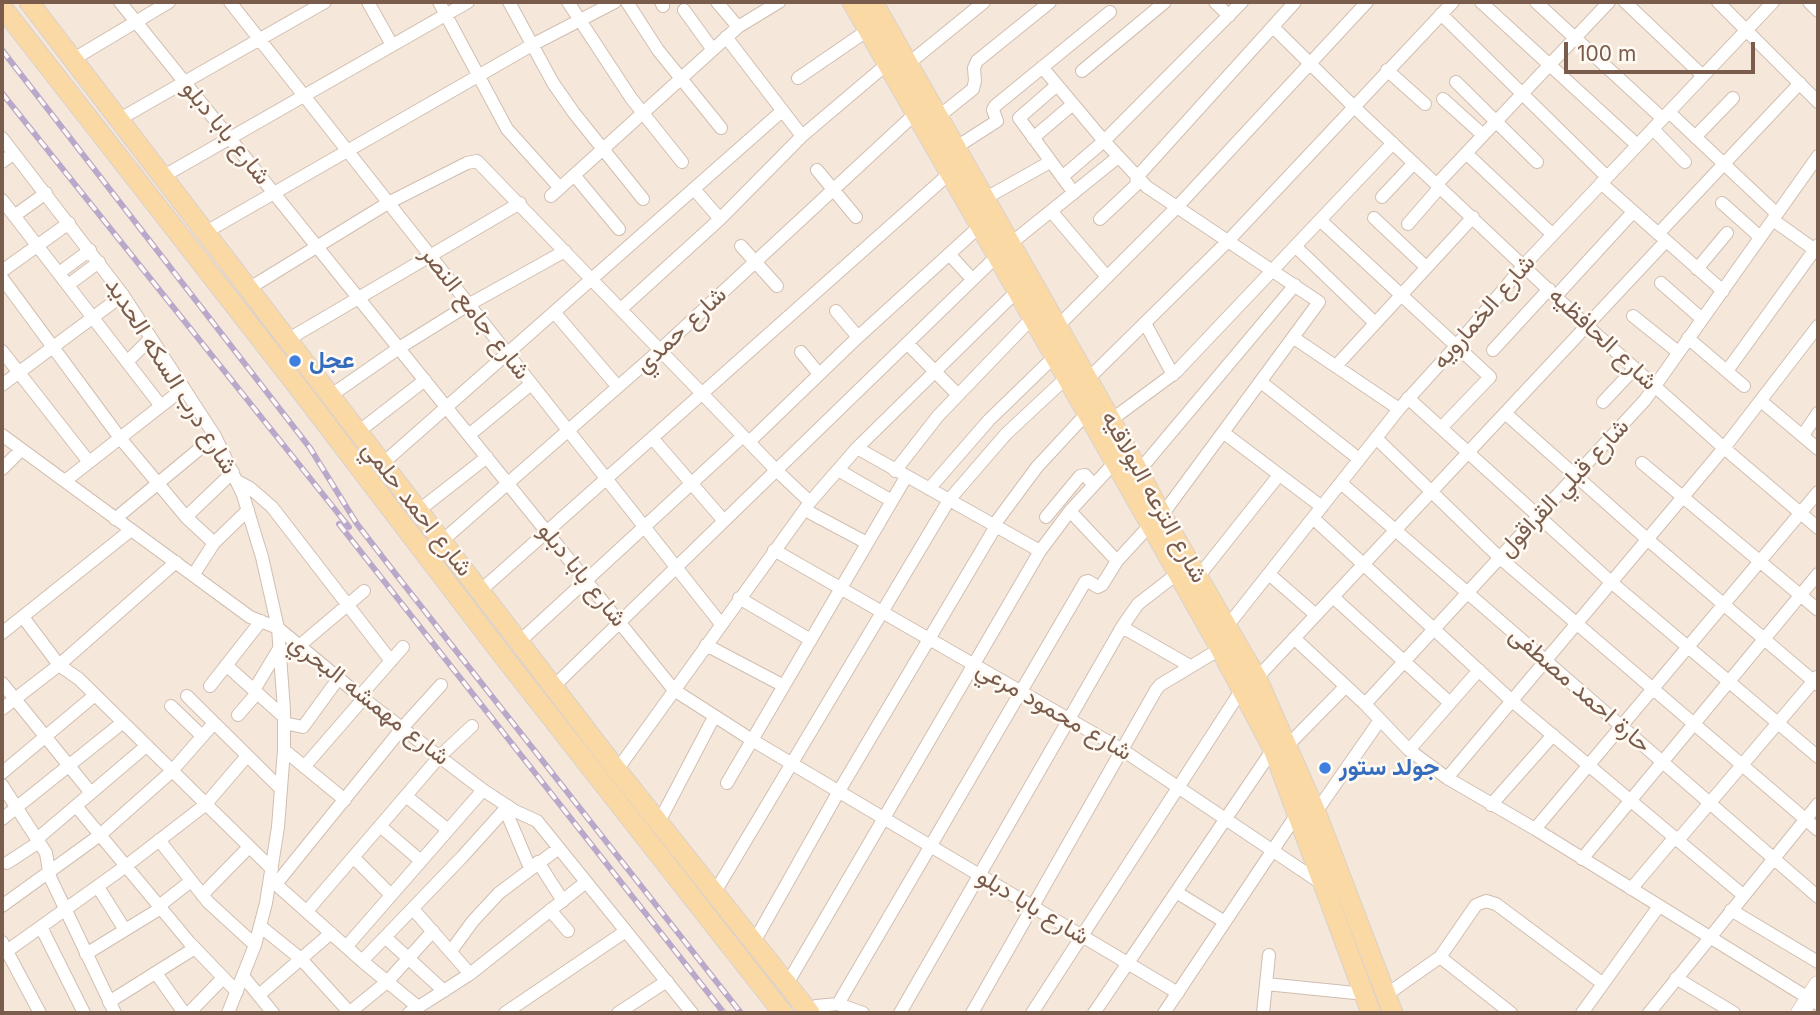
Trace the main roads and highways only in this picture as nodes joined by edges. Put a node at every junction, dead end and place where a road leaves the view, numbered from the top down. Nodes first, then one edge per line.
1 (29, 2) edge
2 (859, 3) edge
3 (2, 7) edge
4 (137, 145) junction
5 (121, 158) junction
6 (1003, 250) junction
7 (1077, 379) junction
8 (1156, 520) junction
9 (1221, 639) junction
10 (1306, 813) junction
11 (1368, 1004) edge
12 (1390, 1004) edge
13 (809, 1012) edge
14 (783, 1013) edge

1 - 4 main road, شارع احمد حلمي
2 - 6 main road, شارع الترعه البولاقيه
2 - 6 main road, شارع الترعه البولاقيه
3 - 5 main road, شارع احمد حلمي
4 - 5 main road
4 - 13 main road, شارع احمد حلمي
5 - 14 main road, شارع احمد حلمي
6 - 7 main road, شارع الترعه البولاقيه
6 - 7 main road, شارع الترعه البولاقيه
7 - 8 main road, شارع الترعه البولاقيه
7 - 8 main road, شارع الترعه البولاقيه
8 - 9 main road, شارع الترعه البولاقيه
8 - 9 main road, شارع الترعه البولاقيه
9 - 10 main road, شارع الترعه البولاقيه
10 - 11 main road, شارع الترعه البولاقيه
10 - 12 main road, شارع الترعه البولاقيه

